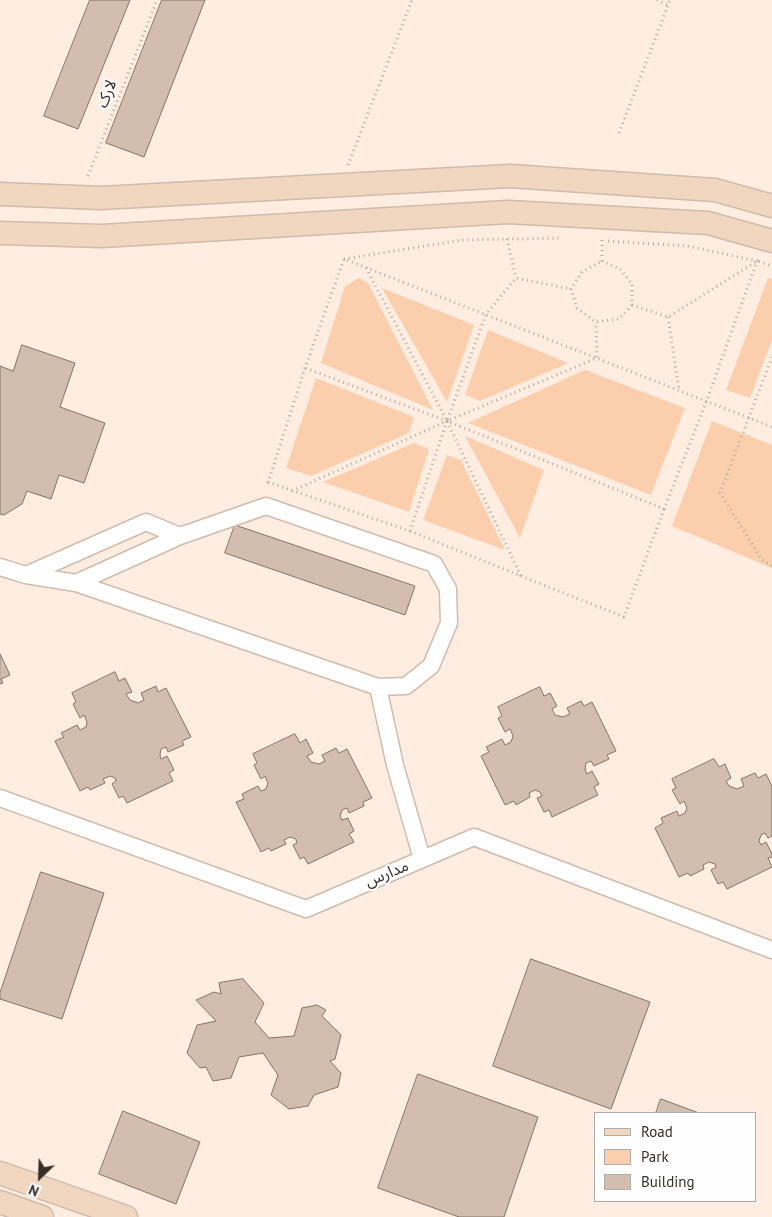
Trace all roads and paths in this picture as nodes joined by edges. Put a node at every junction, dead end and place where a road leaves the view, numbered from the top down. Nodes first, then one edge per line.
1 (157, 0) edge
2 (412, 0) edge
3 (657, 0) edge
4 (670, 0) edge
5 (668, 4) junction
6 (620, 133) dead end
7 (340, 185) junction
8 (0, 194) edge
9 (79, 197) junction
10 (772, 206) edge
11 (0, 233) edge
12 (566, 238) dead end
13 (507, 239) junction
14 (593, 240) dead end
15 (602, 240) junction
16 (772, 242) edge
17 (344, 259) junction
18 (602, 261) junction
19 (757, 261) junction
20 (772, 266) edge
21 (366, 267) junction
22 (516, 278) junction
23 (571, 289) junction
24 (632, 305) junction
25 (486, 314) junction
26 (668, 317) junction
27 (596, 322) junction
28 (772, 357) edge
29 (597, 358) junction
30 (305, 368) junction
31 (679, 390) junction
32 (707, 400) junction
33 (749, 418) junction
34 (447, 421) junction
35 (772, 427) edge
36 (268, 482) junction
37 (292, 490) junction
38 (266, 506) junction
39 (664, 510) junction
40 (410, 531) junction
41 (180, 536) junction
42 (772, 566) edge
43 (0, 567) edge
44 (26, 576) junction
45 (521, 576) junction
46 (76, 583) junction
47 (378, 687) junction
48 (0, 798) edge
49 (422, 859) junction
50 (772, 950) edge
51 (0, 1172) edge
52 (0, 1202) edge
53 (42, 1217) edge
54 (126, 1217) edge

1 - 9 path, لارک
2 - 7 path
3 - 5 path
4 - 5 path
5 - 6 path
7 - 9 street
7 - 10 street
8 - 9 street
11 - 16 street
12 - 13 path
13 - 17 path
13 - 22 path
14 - 15 path
15 - 18 path
15 - 19 path
17 - 21 path
17 - 30 path
18 - 23 path
18 - 24 path
19 - 20 path
19 - 26 path
19 - 32 path
21 - 25 path
21 - 34 path
22 - 23 path
22 - 25 path
23 - 27 path
24 - 26 path
24 - 27 path
25 - 29 path
25 - 34 path
26 - 31 path
27 - 29 path
28 - 33 path
29 - 31 path
29 - 34 path
30 - 34 path
30 - 36 path
31 - 32 path
32 - 33 path
32 - 39 path
33 - 35 path
33 - 42 path
34 - 37 path
34 - 39 path
34 - 40 path
34 - 45 path
36 - 37 path
36 - 38 path
37 - 40 path
38 - 41 street
38 - 47 street
39 - 45 path
40 - 45 path
41 - 44 street
41 - 46 street
43 - 44 street
44 - 46 street
46 - 47 street
47 - 49 street
48 - 49 street, مدارس
49 - 50 street, مدارس
51 - 54 street
52 - 53 street

